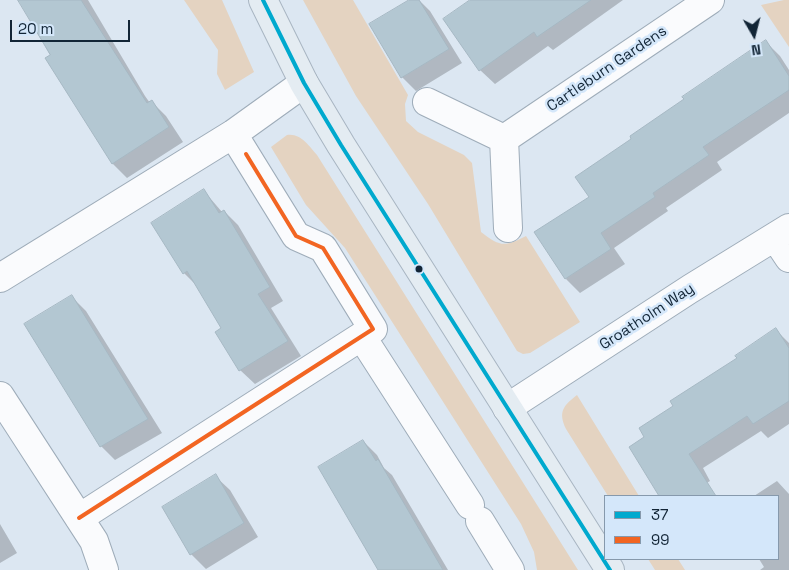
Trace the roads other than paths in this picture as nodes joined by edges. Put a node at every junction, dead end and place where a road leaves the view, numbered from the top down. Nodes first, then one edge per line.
1 (263, 0) edge
2 (710, 0) edge
3 (304, 83) junction
4 (427, 102) dead end
5 (233, 134) junction
6 (504, 139) junction
7 (508, 228) dead end
8 (784, 241) edge
9 (0, 278) edge
10 (367, 333) junction
11 (0, 396) edge
12 (507, 408) junction
13 (80, 518) junction
14 (104, 570) edge
15 (510, 570) edge
16 (610, 570) edge

1 - 3 highway
2 - 6 street, Cartleburn Gardens
3 - 5 street
3 - 12 highway
4 - 6 street
5 - 9 street
5 - 10 street
6 - 7 street
8 - 12 street, Groatholm Way
10 - 13 street
10 - 15 street
11 - 13 street
12 - 16 highway
13 - 14 street

